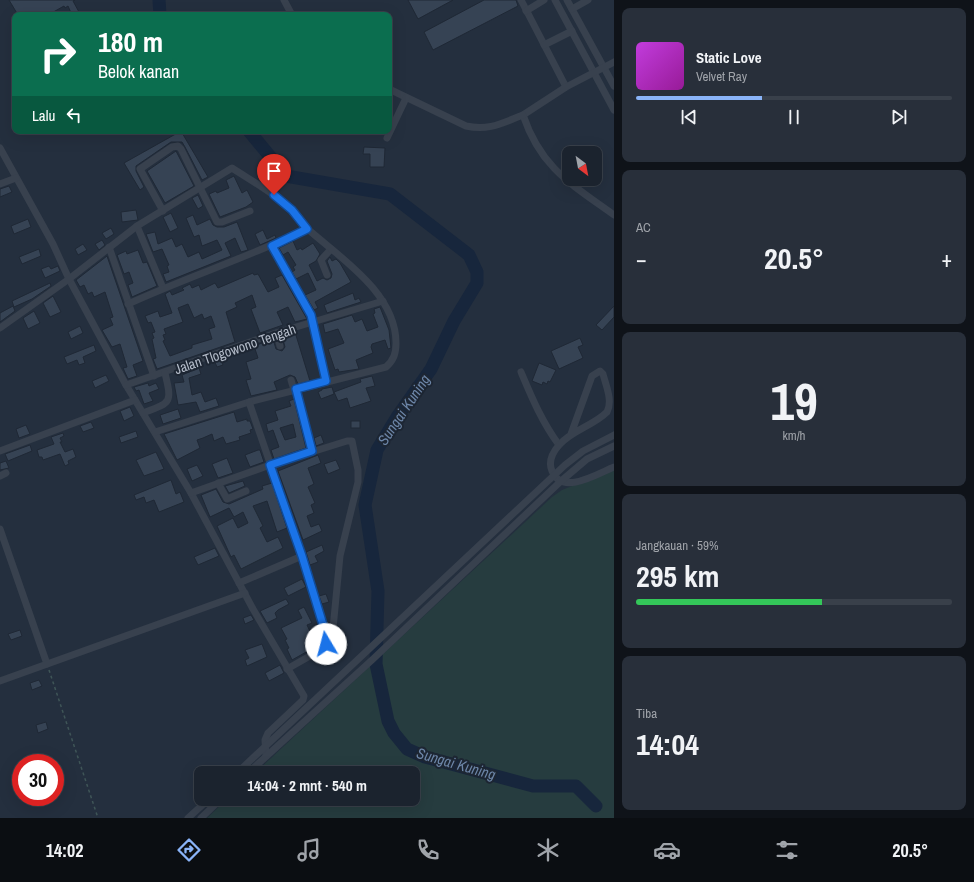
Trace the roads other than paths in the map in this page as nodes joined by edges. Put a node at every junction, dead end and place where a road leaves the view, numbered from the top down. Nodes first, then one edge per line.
1 (284, 0) edge
2 (521, 0) edge
3 (544, 0) edge
4 (555, 0) edge
5 (567, 0) edge
6 (588, 0) edge
7 (572, 8) junction
8 (526, 11) junction
9 (290, 12) edge
10 (572, 31) junction
11 (544, 45) junction
12 (614, 62) edge
13 (604, 68) junction
14 (594, 73) junction
15 (614, 86) edge
16 (566, 87) junction
17 (392, 91) edge
18 (406, 98) junction
19 (614, 110) edge
20 (523, 115) junction
21 (392, 127) edge
22 (389, 134) edge
23 (387, 138) dead end
24 (0, 148) edge
25 (16, 178) junction
26 (0, 184) edge
27 (201, 187) junction
28 (163, 211) junction
29 (250, 211) dead end
30 (614, 215) edge
31 (137, 226) junction
32 (307, 229) junction
33 (272, 246) junction
34 (109, 247) junction
35 (330, 249) junction
36 (327, 274) dead end
37 (70, 279) junction
38 (163, 288) junction
39 (383, 301) junction
40 (128, 304) junction
41 (313, 323) junction
42 (0, 328) edge
43 (276, 334) junction
44 (280, 346) dead end
45 (521, 372) dead end
46 (165, 373) junction
47 (154, 376) junction
48 (291, 380) dead end
49 (326, 381) junction
50 (126, 385) junction
51 (295, 390) junction
52 (135, 400) junction
53 (249, 402) junction
54 (143, 413) junction
55 (155, 432) junction
56 (571, 434) junction
57 (614, 435) edge
58 (559, 445) junction
59 (614, 446) edge
60 (0, 451) edge
61 (312, 451) junction
62 (270, 465) junction
63 (614, 467) edge
64 (554, 476) junction
65 (560, 482) junction
66 (218, 483) junction
67 (246, 491) dead end
68 (191, 493) junction
69 (0, 529) edge
70 (302, 556) junction
71 (239, 583) junction
72 (245, 593) junction
73 (324, 648) junction
74 (47, 664) junction
75 (287, 669) junction
76 (0, 681) edge
77 (266, 746) junction
78 (266, 756) junction
79 (245, 766) edge
80 (255, 766) edge
81 (201, 806) edge
82 (213, 806) edge
83 (188, 818) edge
84 (200, 818) edge

1 - 9 street
2 - 8 street
3 - 8 street
4 - 10 street
5 - 7 street
6 - 7 street
7 - 13 street
8 - 11 street
10 - 11 street
10 - 14 street
11 - 16 street
12 - 13 street
13 - 14 street
13 - 15 street
14 - 16 street
14 - 19 street
16 - 20 street
17 - 18 street
18 - 20 street
18 - 21 street
20 - 30 street
22 - 23 street
24 - 25 street
25 - 26 street
25 - 37 street
27 - 28 street
27 - 28 street
27 - 29 street
27 - 32 street
28 - 31 street
31 - 34 street
31 - 38 street
32 - 33 street
32 - 35 street
33 - 38 street
33 - 41 street, Jalan Tlogowono Tengah
34 - 37 street
34 - 40 street
35 - 36 street
35 - 39 street
37 - 42 street
37 - 50 street
38 - 40 street
39 - 41 street
39 - 49 street
40 - 47 street
41 - 43 street, Jalan Tlogowono Tengah
41 - 49 street
43 - 44 street
43 - 46 street, Jalan Tlogowono Tengah
45 - 58 street
46 - 47 street, Jalan Tlogowono Tengah
46 - 54 street
47 - 50 street, Jalan Tlogowono Tengah
48 - 51 street
49 - 51 street
50 - 52 street
51 - 53 street
51 - 61 street
52 - 54 street
52 - 60 street
53 - 55 street
53 - 62 street
54 - 55 street
55 - 68 street
56 - 56 street
56 - 58 street
57 - 64 street
58 - 64 street
59 - 65 street
61 - 62 street
61 - 73 street
62 - 66 street
62 - 70 street
63 - 65 street
64 - 65 street
64 - 77 street
65 - 78 street
66 - 67 street
66 - 68 street
68 - 71 street
69 - 74 street
70 - 71 street
70 - 73 street
71 - 72 street
72 - 74 street
72 - 75 street
73 - 75 street
74 - 76 street
75 - 77 street
77 - 78 street
77 - 79 street
78 - 80 street
81 - 83 street
82 - 84 street

